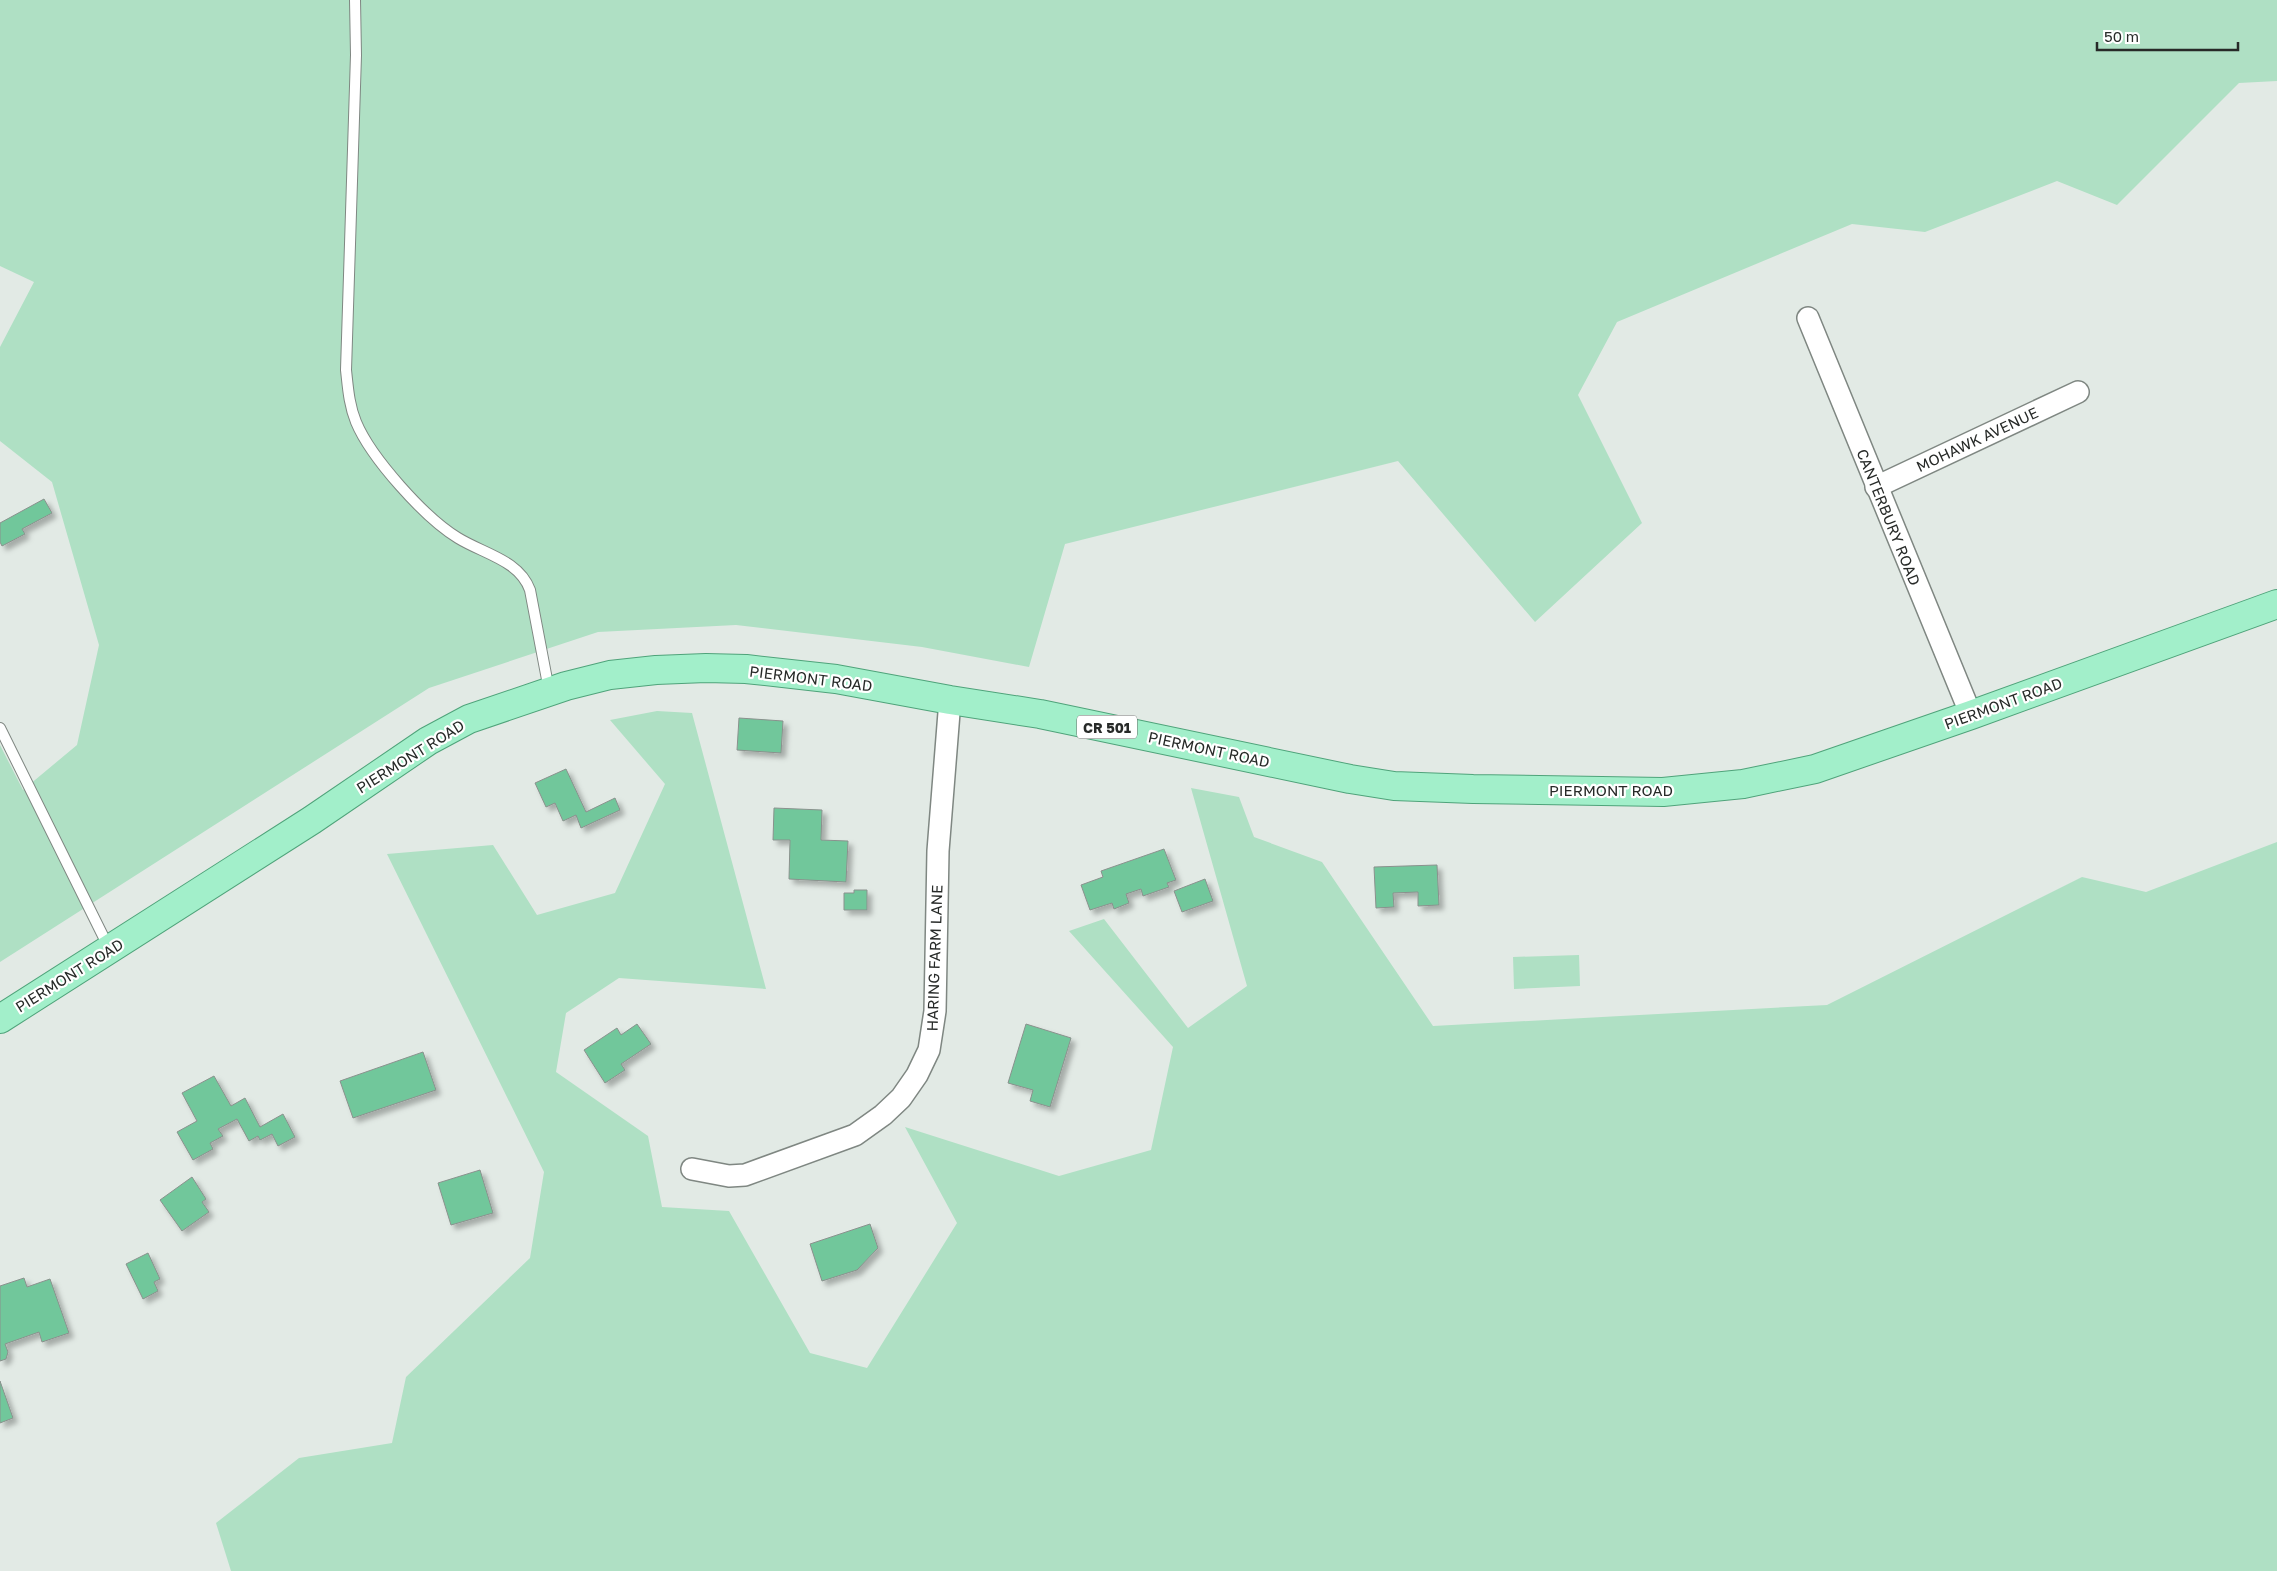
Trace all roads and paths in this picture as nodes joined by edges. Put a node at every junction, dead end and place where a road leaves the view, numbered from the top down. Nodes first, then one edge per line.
1 (355, 0) edge
2 (1808, 318) dead end
3 (2078, 392) dead end
4 (1876, 487) junction
5 (2277, 604) edge
6 (549, 691) junction
7 (950, 700) junction
8 (1971, 715) junction
9 (0, 728) edge
10 (110, 949) junction
11 (0, 1019) edge
12 (692, 1169) dead end

1 - 6 lane
2 - 4 street, CANTERBURY ROAD
3 - 4 street, MOHAWK AVENUE
4 - 8 street, CANTERBURY ROAD
5 - 8 main road, PIERMONT ROAD / CR 501
6 - 7 main road, PIERMONT ROAD / CR 501
6 - 10 main road, PIERMONT ROAD / CR 501
7 - 8 main road, PIERMONT ROAD / CR 501
7 - 12 street, HARING FARM LANE
9 - 10 lane
10 - 11 main road, PIERMONT ROAD / CR 501

